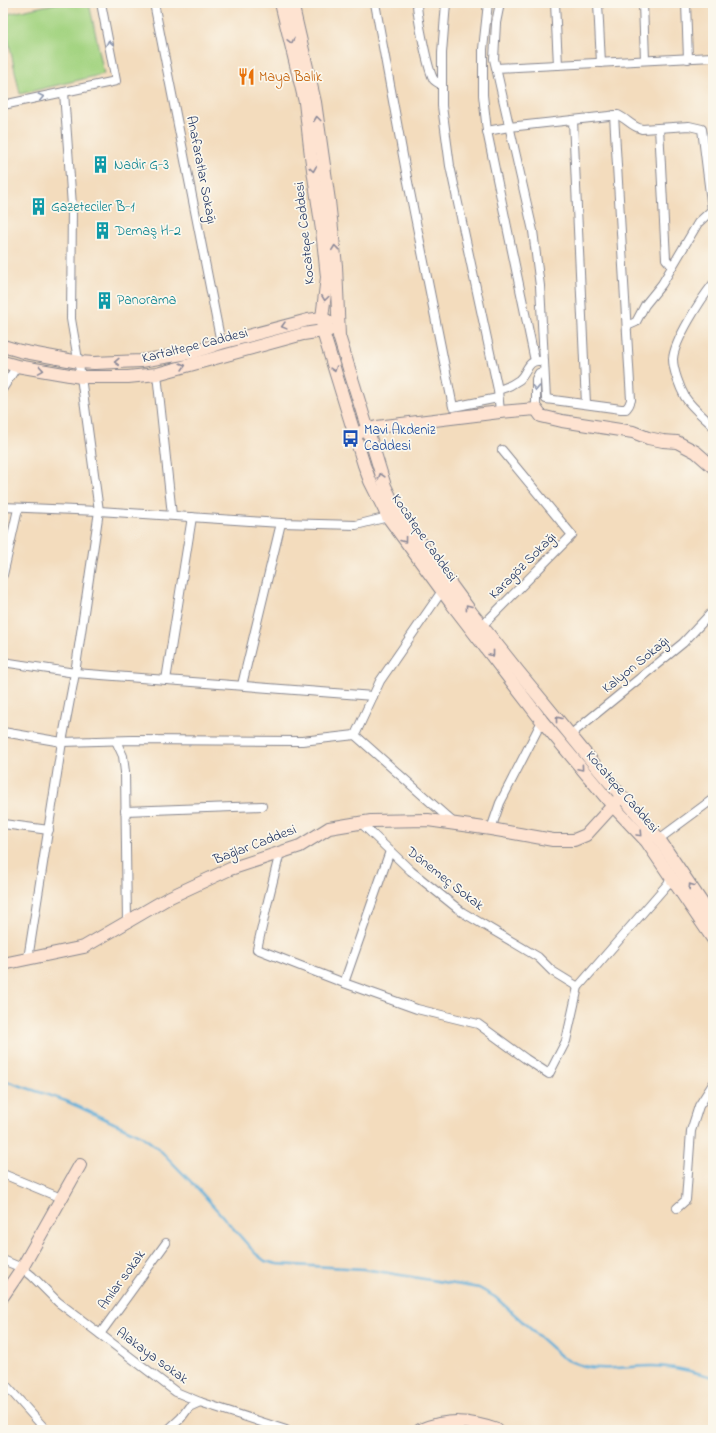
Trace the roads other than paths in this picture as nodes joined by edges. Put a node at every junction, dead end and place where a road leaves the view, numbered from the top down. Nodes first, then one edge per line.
1 (100, 3) edge
2 (154, 3) edge
3 (281, 3) edge
4 (292, 3) edge
5 (375, 3) edge
6 (416, 3) edge
7 (446, 3) edge
8 (488, 3) edge
9 (500, 3) edge
10 (555, 3) edge
11 (598, 3) edge
12 (643, 3) edge
13 (686, 3) edge
14 (713, 57) edge
15 (688, 58) junction
16 (645, 60) junction
17 (601, 63) junction
18 (558, 65) junction
19 (496, 68) junction
20 (442, 85) junction
21 (64, 92) junction
22 (3, 105) edge
23 (614, 115) junction
24 (572, 120) junction
25 (509, 127) junction
26 (659, 128) junction
27 (487, 131) junction
28 (672, 266) junction
29 (713, 284) edge
30 (322, 318) junction
31 (627, 326) junction
32 (338, 329) junction
33 (323, 332) junction
34 (221, 343) junction
35 (3, 346) edge
36 (3, 362) edge
37 (79, 362) junction
38 (540, 362) junction
39 (16, 366) junction
40 (544, 372) junction
41 (157, 374) junction
42 (81, 377) junction
43 (3, 388) edge
44 (498, 394) junction
45 (586, 404) junction
46 (536, 409) junction
47 (500, 412) junction
48 (713, 426) edge
49 (368, 430) junction
50 (355, 434) junction
51 (502, 450) dead end
52 (713, 467) edge
53 (3, 507) edge
54 (18, 508) junction
55 (99, 511) junction
56 (172, 516) junction
57 (192, 517) junction
58 (388, 517) junction
59 (281, 523) junction
60 (3, 575) edge
61 (442, 591) junction
62 (713, 611) edge
63 (483, 625) junction
64 (3, 662) edge
65 (75, 673) junction
66 (166, 680) junction
67 (242, 686) junction
68 (373, 696) junction
69 (542, 721) junction
70 (3, 732) edge
71 (355, 735) junction
72 (570, 735) junction
73 (116, 740) junction
74 (62, 742) junction
75 (621, 796) junction
76 (713, 799) edge
77 (262, 806) dead end
78 (613, 806) junction
79 (125, 811) junction
80 (361, 823) junction
81 (3, 824) edge
82 (455, 824) junction
83 (491, 829) junction
84 (49, 830) junction
85 (659, 839) junction
86 (390, 851) junction
87 (280, 852) junction
88 (672, 879) junction
89 (712, 915) edge
90 (127, 922) junction
91 (713, 939) edge
92 (28, 959) junction
93 (3, 964) edge
94 (344, 983) junction
95 (578, 986) junction
96 (713, 1084) edge
97 (80, 1165) dead end
98 (3, 1174) edge
99 (61, 1198) junction
100 (677, 1208) dead end
101 (166, 1243) dead end
102 (3, 1260) edge
103 (22, 1268) junction
104 (3, 1296) edge
105 (100, 1334) junction
106 (3, 1382) edge
107 (200, 1402) junction
108 (46, 1430) edge
109 (168, 1430) edge
110 (286, 1430) edge
111 (420, 1430) edge
112 (497, 1430) edge

21 -> 1 street
2 - 34 street, Anafaratlar Sokağı
3 -> 30 main road, Kocatepe Caddesi
32 -> 4 main road, Kocatepe Caddesi
5 - 44 street
6 - 20 street
7 - 20 street
8 - 27 street
9 - 19 street
10 - 18 street
11 - 17 street
12 - 16 street
13 - 15 street
14 - 15 street
15 - 16 street
16 - 17 street
17 - 18 street
18 - 19 street
19 - 25 street
20 - 44 street
22 -> 21 street
21 - 37 street
23 - 24 street
23 - 26 street
23 - 31 street
24 - 25 street
24 - 45 street
25 - 27 street
25 - 38 street
26 - 28 street
26 - 28 street
27 - 38 street
28 - 31 street
29 - 48 street
30 - 32 main road
30 - 33 main road, Kocatepe Caddesi
30 -> 34 main road, Kartaltepe Caddesi
31 - 45 street
32 - 33 main road, Kartaltepe Caddesi
32 - 49 main road, Kocatepe Caddesi
41 -> 33 main road, Kartaltepe Caddesi
33 -> 50 main road, Kocatepe Caddesi
34 -> 37 main road, Kartaltepe Caddesi
35 - 37 main road, Kartaltepe Caddesi
36 - 39 main road, Kartaltepe Caddesi
37 - 42 street
38 - 40 street
38 - 44 street
39 -> 42 main road, Kartaltepe Caddesi
39 - 43 street
40 - 45 street
40 -> 46 street
41 - 42 main road, Kartaltepe Caddesi
41 - 56 street
42 - 55 street
44 - 47 street
46 - 47 main road
46 - 52 main road
47 - 49 main road
49 - 50 main road
63 -> 49 main road, Kocatepe Caddesi
50 - 58 main road, Kocatepe Caddesi
51 - 63 street, Karagöz Sokağı
53 - 54 street
54 - 55 street
54 - 60 street
55 - 56 street
55 - 65 street
56 - 57 street
57 - 59 street
57 - 66 street
58 - 59 street
58 -> 61 main road, Kocatepe Caddesi
59 - 67 street
61 - 68 street
61 -> 69 main road, Kocatepe Caddesi
62 - 72 street, Kalyon Sokağı
72 -> 63 main road, Kocatepe Caddesi
64 - 65 street
65 - 66 street
65 - 74 street
66 - 67 street
67 - 68 street
68 - 71 street
69 -> 78 main road, Kocatepe Caddesi
69 - 83 street
70 - 74 street
71 - 73 street
71 - 82 street
72 - 75 main road, Kocatepe Caddesi
73 - 74 street
73 - 79 street
74 - 84 street
75 - 78 main road, Bağlar Caddesi
75 - 85 main road, Kocatepe Caddesi
76 - 85 street
77 - 79 street
78 - 83 main road, Bağlar Caddesi
78 -> 88 main road, Kocatepe Caddesi
79 - 90 street
80 - 82 main road, Bağlar Caddesi
80 - 86 street, Dönemeç Sokak
80 - 87 main road, Bağlar Caddesi
81 - 84 street
82 - 83 main road, Bağlar Caddesi
84 - 92 street
89 -> 85 main road, Kocatepe Caddesi
86 - 94 street
86 - 95 street, Dönemeç Sokak
87 - 90 main road, Bağlar Caddesi
87 - 94 street
88 - 91 main road, Kocatepe Caddesi
88 - 95 street
90 - 92 main road, Bağlar Caddesi
92 - 93 main road, Bağlar Caddesi
94 - 95 street
96 - 100 street
97 - 99 main road
98 - 99 street
99 - 103 main road
101 - 105 street, Anılar sokak
102 - 103 street, Alakaya sokak
103 - 104 main road
103 - 105 street, Alakaya sokak
105 - 107 street, Alakaya sokak
106 - 108 street
107 - 109 street
107 - 110 street, Alakaya sokak
111 - 112 main road

